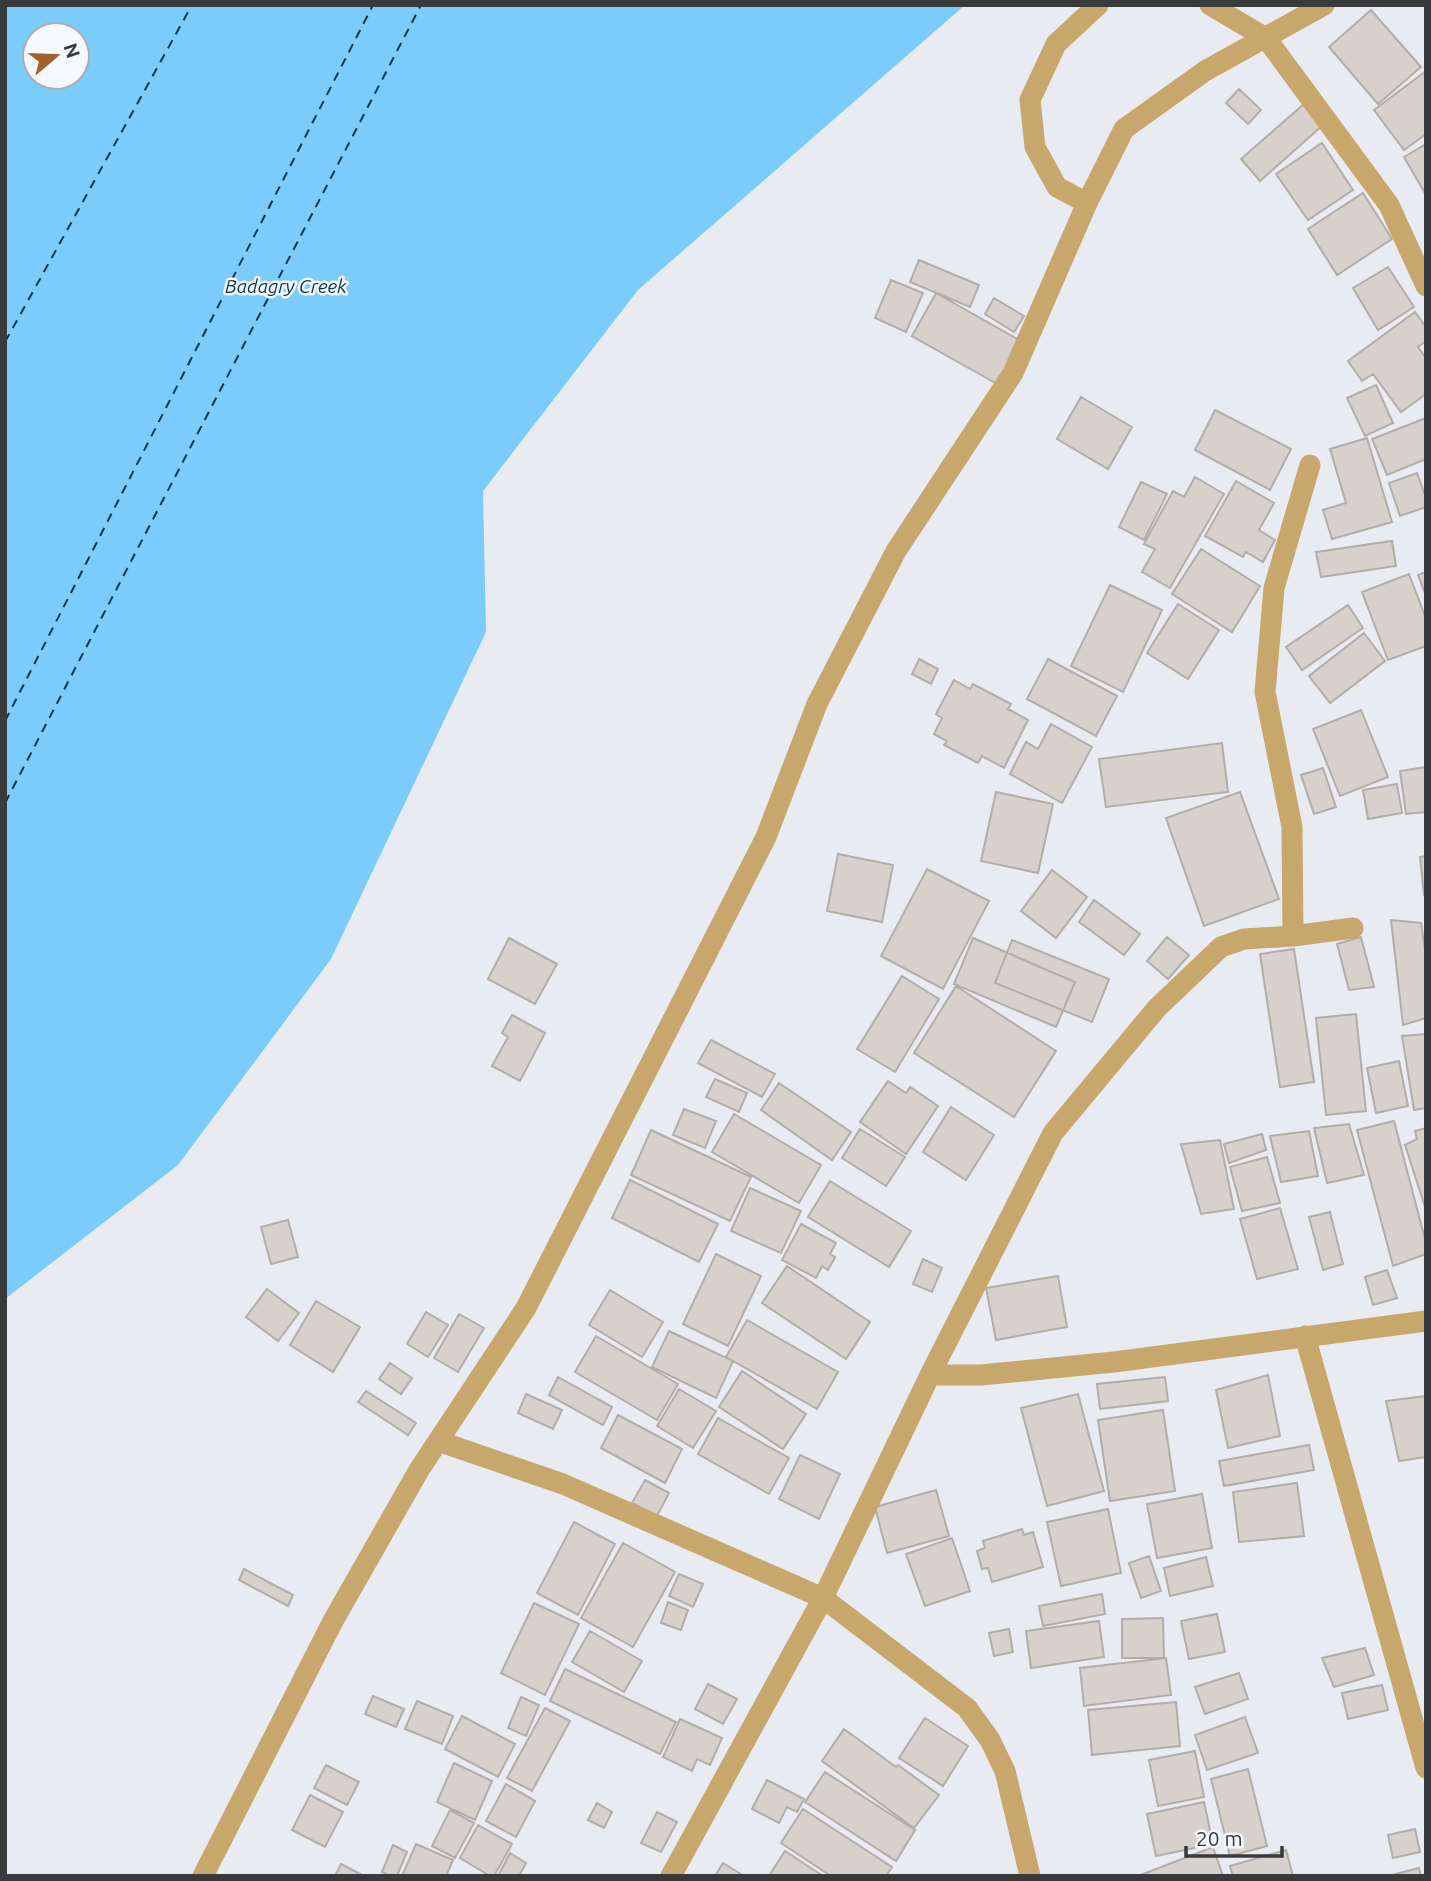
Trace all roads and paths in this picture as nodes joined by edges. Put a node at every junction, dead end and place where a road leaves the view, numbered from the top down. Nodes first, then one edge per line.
1 (1098, 5) edge
2 (1210, 5) edge
3 (1324, 5) edge
4 (1266, 38) junction
5 (1087, 203) junction
6 (1426, 286) edge
7 (1310, 465) dead end
8 (1353, 929) dead end
9 (1293, 936) junction
10 (1426, 1321) edge
11 (1306, 1336) junction
12 (930, 1375) junction
13 (438, 1441) junction
14 (823, 1598) junction
15 (1426, 1768) edge
16 (204, 1876) edge
17 (671, 1876) edge
18 (1030, 1876) edge

1 - 5 street
2 - 4 street
3 - 4 street
4 - 5 street
4 - 6 street
5 - 13 street
7 - 9 street
8 - 9 street
9 - 12 street
10 - 11 street
11 - 12 street
11 - 15 street
12 - 14 street
13 - 14 street
13 - 16 street
14 - 17 street
14 - 18 street

